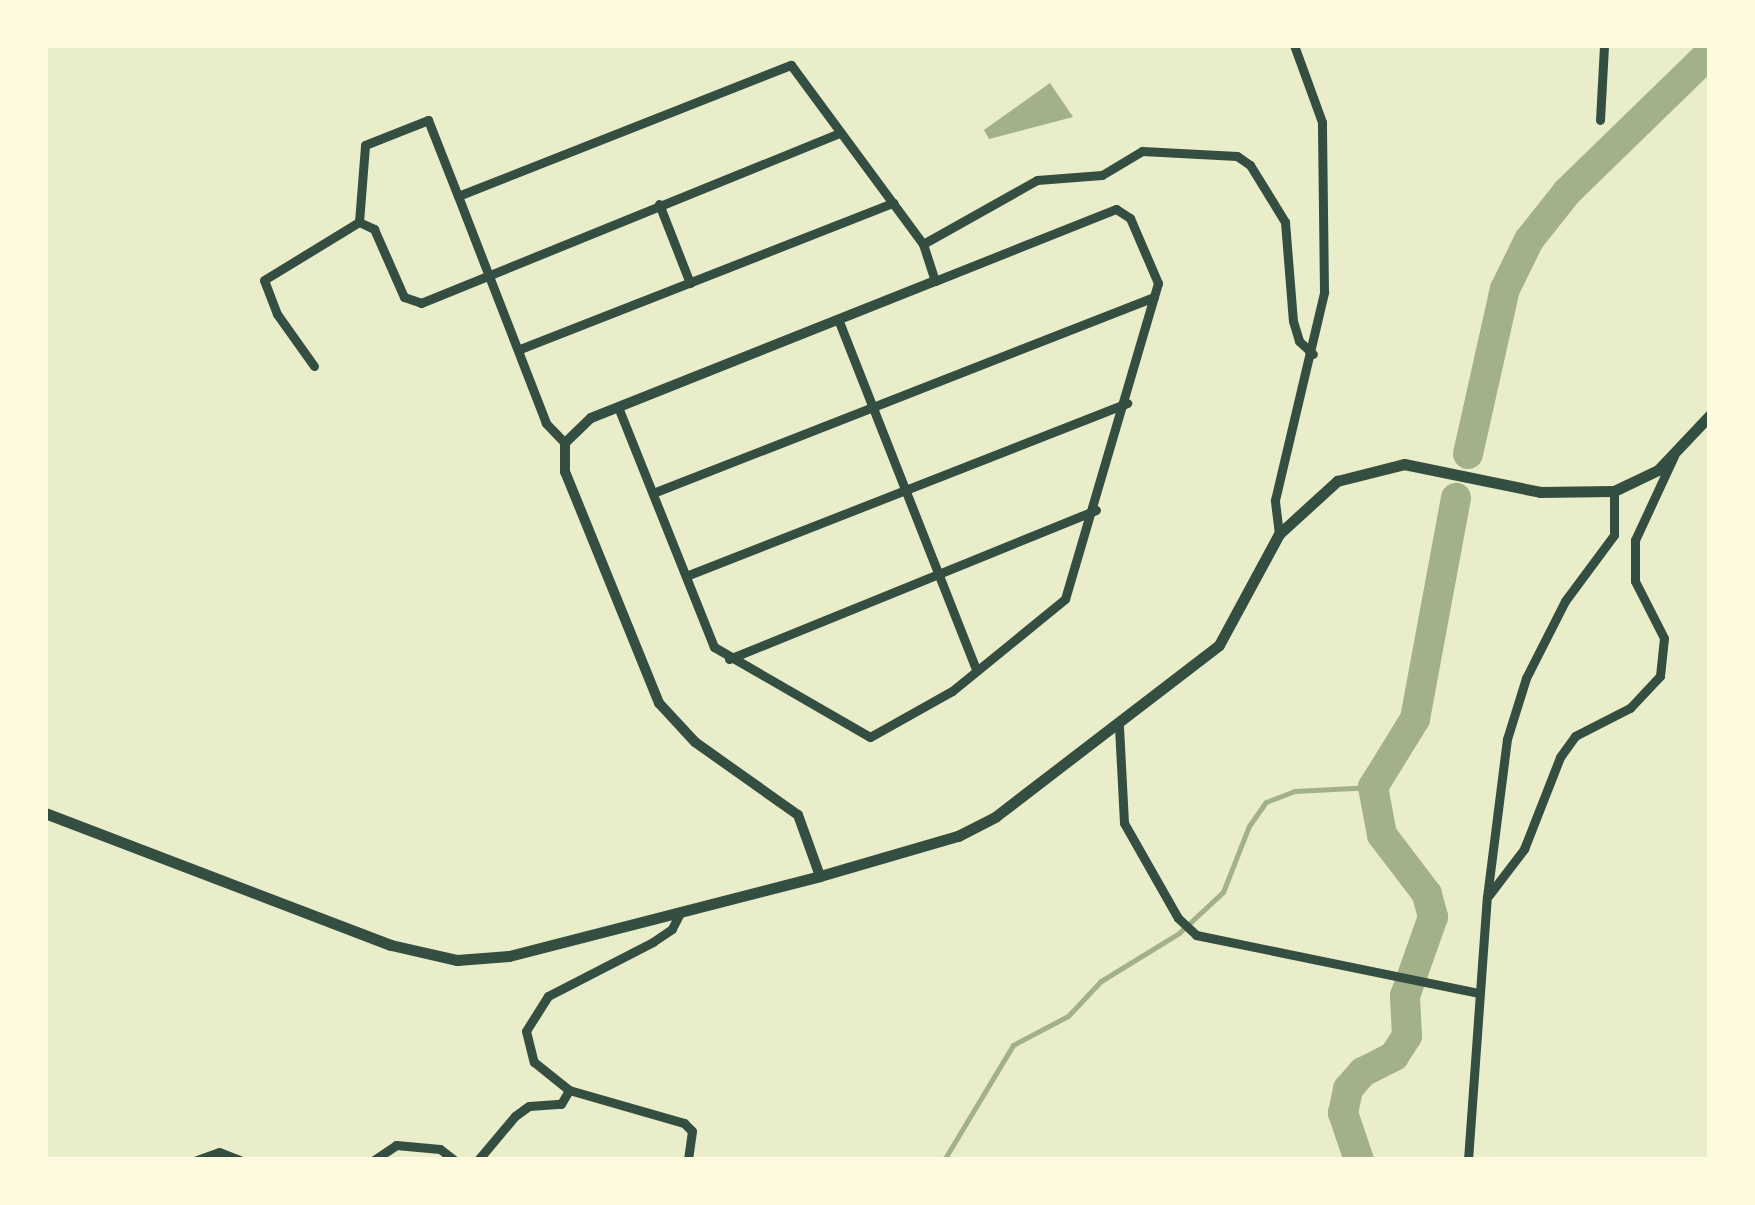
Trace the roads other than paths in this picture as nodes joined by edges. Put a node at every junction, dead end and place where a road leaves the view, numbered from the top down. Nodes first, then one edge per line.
1 (1294, 45) edge
2 (1604, 45) edge
3 (1600, 120) dead end
4 (840, 133) junction
5 (458, 196) junction
6 (893, 203) junction
7 (659, 204) junction
8 (359, 222) junction
9 (924, 244) junction
10 (490, 271) junction
11 (935, 280) junction
12 (690, 283) junction
13 (1154, 297) junction
14 (838, 319) junction
15 (520, 349) junction
16 (1313, 354) junction
17 (314, 366) dead end
18 (1127, 402) junction
19 (618, 407) junction
20 (873, 408) junction
21 (1710, 415) edge
22 (565, 443) junction
23 (1674, 456) junction
24 (906, 490) junction
25 (1614, 491) junction
26 (653, 493) junction
27 (1096, 510) junction
28 (1279, 534) junction
29 (938, 572) junction
30 (686, 576) junction
31 (729, 659) junction
32 (976, 671) junction
33 (1119, 727) junction
34 (45, 813) edge
35 (820, 876) junction
36 (1487, 897) junction
37 (681, 911) junction
38 (1478, 993) junction
39 (569, 1090) junction
40 (196, 1160) edge
41 (240, 1160) edge
42 (374, 1160) edge
43 (454, 1160) edge
44 (478, 1160) edge
45 (688, 1160) edge
46 (1468, 1160) edge

1 - 16 street
2 - 3 street
4 - 5 street
4 - 6 street
4 - 7 street
5 - 8 street
5 - 10 street
6 - 9 street
6 - 12 street
7 - 10 street
7 - 12 street
8 - 10 street
8 - 17 street
9 - 11 street
9 - 16 street
10 - 15 street
11 - 13 street
11 - 14 street
12 - 15 street
13 - 18 street
13 - 20 street
14 - 19 street
14 - 20 street
15 - 22 street
16 - 28 street
18 - 24 street
18 - 27 street
19 - 22 street
19 - 26 street
20 - 24 street
20 - 26 street
21 - 23 main road
22 - 35 street
23 - 25 main road
23 - 36 street
24 - 29 street
24 - 30 street
25 - 28 main road
25 - 36 street
26 - 30 street
27 - 29 street
27 - 32 street
28 - 33 main road
29 - 31 street
29 - 32 street
30 - 31 street
31 - 32 street
33 - 35 main road
33 - 38 street
34 - 37 main road
35 - 37 main road
36 - 38 street
37 - 39 street
38 - 46 street
39 - 44 street
39 - 45 street
40 - 41 street
42 - 43 street

